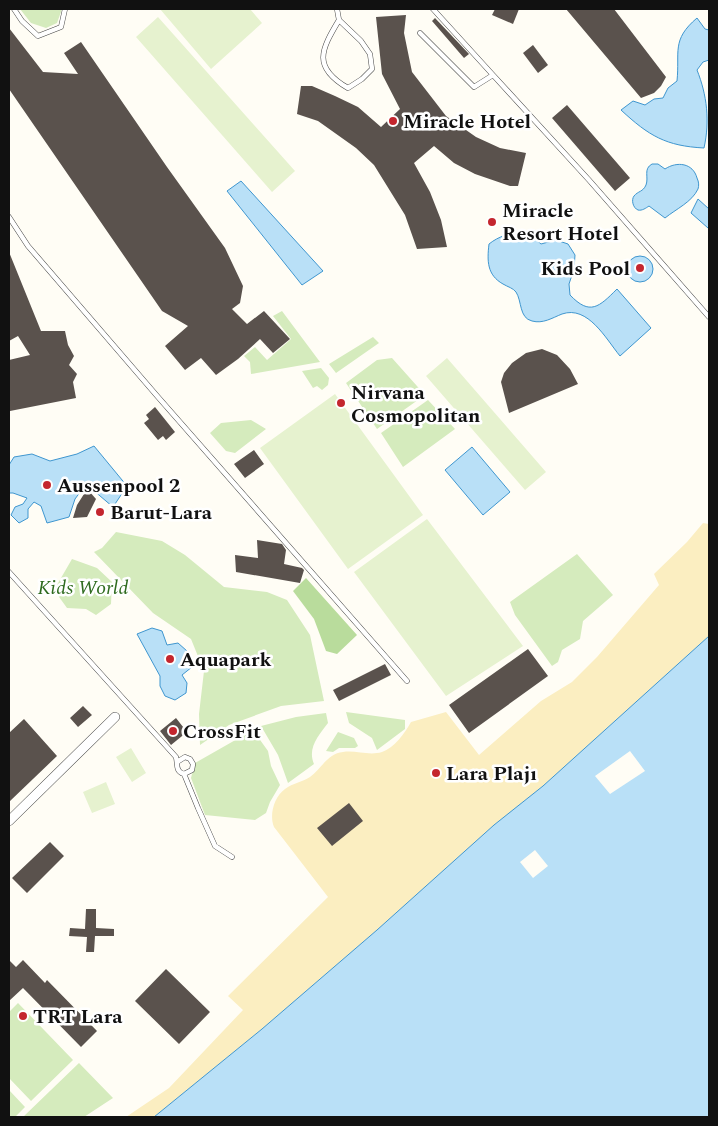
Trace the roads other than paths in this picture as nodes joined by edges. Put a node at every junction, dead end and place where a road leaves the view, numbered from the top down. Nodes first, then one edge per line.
1 (14, 9) edge
2 (65, 9) edge
3 (337, 9) edge
4 (433, 9) edge
5 (339, 20) junction
6 (420, 33) dead end
7 (493, 74) junction
8 (9, 217) edge
9 (709, 317) edge
10 (9, 572) edge
11 (407, 681) dead end
12 (115, 717) dead end
13 (178, 762) junction
14 (184, 774) junction
15 (9, 821) edge
16 (232, 857) dead end

1 - 2 lane
3 - 5 lane
4 - 7 lane
5 - 5 lane
6 - 7 lane
7 - 9 lane
8 - 11 lane
10 - 13 lane
12 - 15 street
13 - 14 lane
13 - 14 lane
14 - 16 lane

